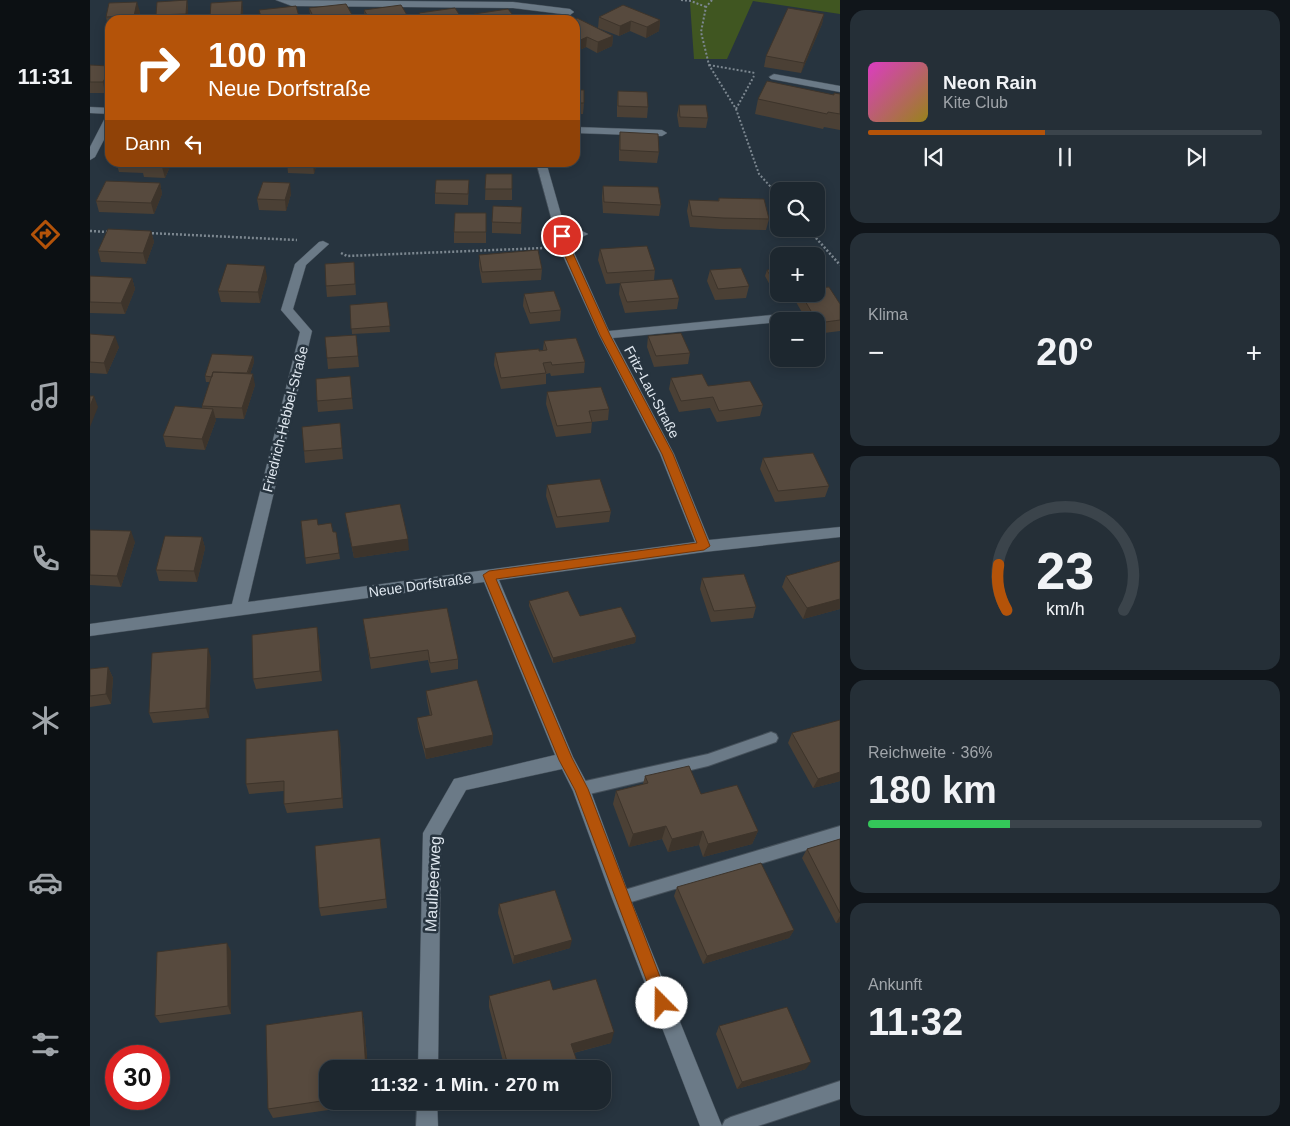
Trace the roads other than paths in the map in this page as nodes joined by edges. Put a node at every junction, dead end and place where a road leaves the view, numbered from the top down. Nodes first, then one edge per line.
1 (280, 0) edge
2 (570, 12) dead end
3 (774, 77) dead end
4 (840, 89) edge
5 (90, 110) edge
6 (105, 111) edge
7 (105, 128) edge
8 (580, 130) edge
9 (662, 133) dead end
10 (90, 157) edge
11 (542, 167) edge
12 (582, 234) dead end
13 (562, 236) junction
14 (322, 244) dead end
15 (770, 319) edge
16 (605, 335) junction
17 (840, 532) edge
18 (704, 546) junction
19 (489, 575) junction
20 (239, 609) junction
21 (90, 630) edge
22 (772, 738) dead end
23 (566, 760) junction
24 (581, 789) junction
25 (840, 832) edge
26 (621, 898) junction
27 (428, 1060) edge
28 (840, 1090) edge
29 (427, 1110) edge
30 (427, 1126) edge
31 (711, 1126) edge
32 (731, 1126) edge

1 - 2 street
3 - 4 street
5 - 6 street
7 - 10 street
8 - 9 street
11 - 13 street, Fritz-Lau-Straße
12 - 13 street
13 - 16 street, Fritz-Lau-Straße
14 - 20 street, Friedrich-Hebbel-Straße
15 - 16 street, Fritz-Lau-Straße
16 - 18 street, Fritz-Lau-Straße
17 - 18 street, Neue Dorfstraße
18 - 19 street, Neue Dorfstraße
19 - 20 street, Neue Dorfstraße
19 - 23 street
20 - 21 street, Neue Dorfstraße
22 - 24 lane
23 - 24 street
23 - 27 street, Maulbeerweg
24 - 26 street
25 - 26 lane
26 - 31 street
28 - 32 lane
29 - 30 street

